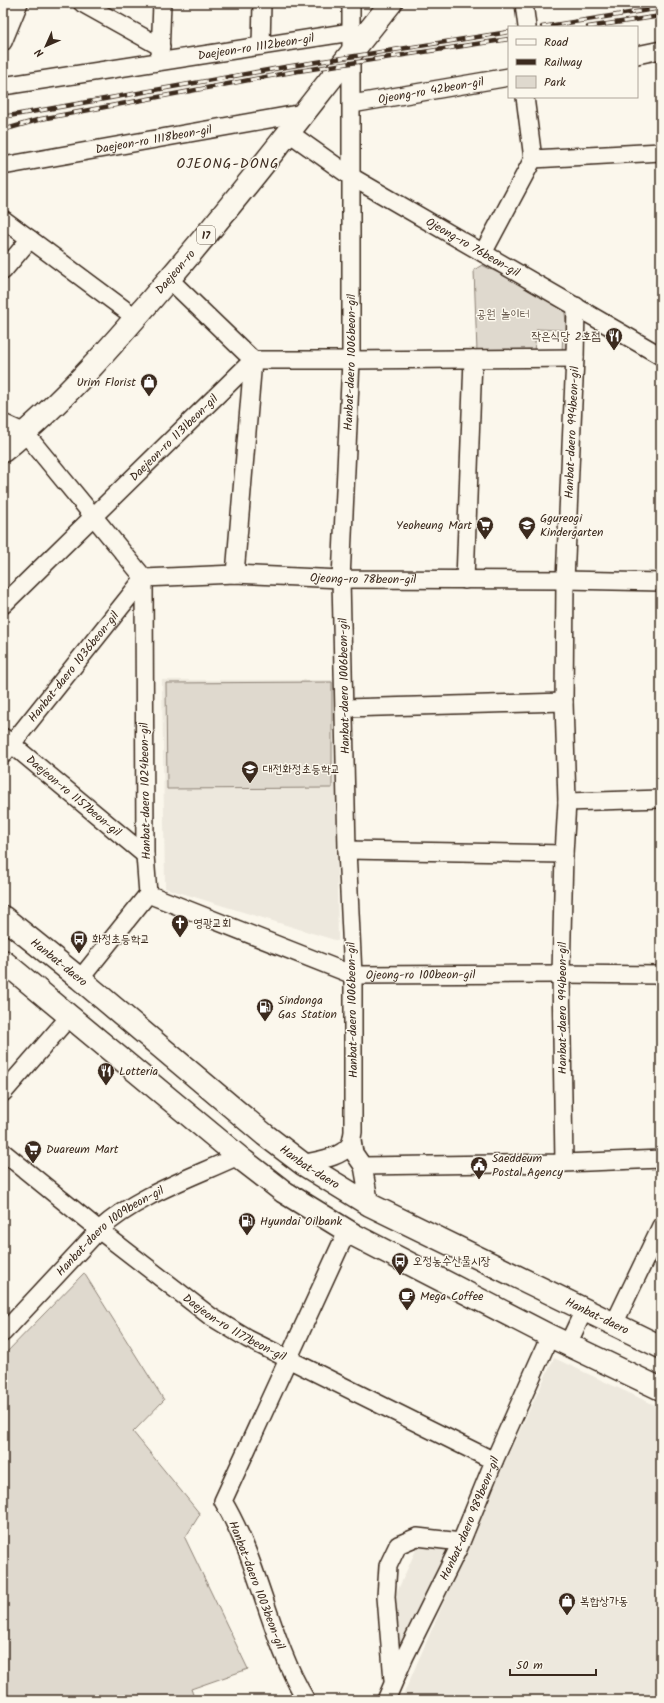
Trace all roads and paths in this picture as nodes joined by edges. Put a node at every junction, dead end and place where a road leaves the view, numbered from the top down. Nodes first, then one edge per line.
1 (19, 3) edge
2 (82, 3) edge
3 (162, 3) edge
4 (262, 3) edge
5 (352, 3) edge
6 (391, 3) edge
7 (524, 3) edge
8 (527, 26) edge
9 (3, 42) edge
10 (351, 42) junction
11 (261, 46) junction
12 (661, 50) edge
13 (638, 54) edge
14 (160, 55) junction
15 (508, 77) edge
16 (3, 86) edge
17 (524, 98) edge
18 (352, 104) junction
19 (304, 113) junction
20 (288, 132) junction
21 (661, 152) edge
22 (533, 159) junction
23 (3, 166) edge
24 (350, 176) junction
25 (3, 219) edge
26 (30, 239) junction
27 (483, 253) junction
28 (3, 271) edge
29 (169, 279) junction
30 (576, 306) junction
31 (136, 318) junction
32 (661, 356) edge
33 (575, 358) junction
34 (473, 359) junction
35 (253, 360) junction
36 (351, 360) junction
37 (3, 422) edge
38 (25, 433) junction
39 (3, 451) edge
40 (94, 516) junction
41 (236, 574) junction
42 (144, 578) junction
43 (341, 579) junction
44 (465, 580) junction
45 (565, 580) junction
46 (661, 582) edge
47 (3, 605) edge
48 (564, 702) junction
49 (344, 708) junction
50 (6, 745) edge
51 (661, 799) edge
52 (567, 802) junction
53 (347, 850) junction
54 (564, 854) junction
55 (145, 855) junction
56 (148, 894) junction
57 (3, 917) edge
58 (3, 961) edge
59 (562, 974) junction
60 (353, 975) junction
61 (661, 975) edge
62 (80, 979) junction
63 (70, 1016) junction
64 (3, 1093) edge
65 (352, 1140) junction
66 (3, 1152) edge
67 (238, 1156) junction
68 (661, 1159) edge
69 (564, 1163) junction
70 (303, 1164) junction
71 (363, 1166) junction
72 (370, 1206) junction
73 (661, 1226) edge
74 (99, 1230) junction
75 (347, 1231) junction
76 (584, 1310) junction
77 (614, 1324) junction
78 (3, 1333) edge
79 (559, 1340) junction
80 (661, 1347) edge
81 (289, 1359) junction
82 (661, 1389) edge
83 (494, 1461) junction
84 (461, 1542) junction
85 (393, 1682) junction
86 (306, 1700) edge
87 (386, 1700) edge

1 - 9 street
2 - 14 street
3 - 14 street
4 - 11 street
5 - 10 street, Hanbat-daero 1006beon-gil
6 - 10 main road, Daejeon-ro / 17
7 - 8 street
10 - 11 street, Daejeon-ro 1112beon-gil
10 - 18 street, Hanbat-daero 1006beon-gil
10 - 19 main road, Daejeon-ro / 17
11 - 14 street, Daejeon-ro 1112beon-gil
12 - 13 street
14 - 16 street, Daejeon-ro 1112beon-gil
15 - 18 street, Ojeong-ro 42beon-gil
17 - 22 street
18 - 24 street, Hanbat-daero 1006beon-gil
19 - 20 main road, Daejeon-ro / 17
19 - 23 street, Daejeon-ro 1118beon-gil
20 - 24 street, Ojeong-ro 76beon-gil
20 - 29 main road, Daejeon-ro / 17
21 - 22 street
22 - 27 street
24 - 27 street, Ojeong-ro 76beon-gil
24 - 36 street, Hanbat-daero 1006beon-gil
25 - 26 street
26 - 28 street
26 - 31 street
27 - 30 street, Ojeong-ro 76beon-gil
29 - 31 main road, Daejeon-ro / 17
29 - 35 street
30 - 32 street, Ojeong-ro 76beon-gil
30 - 33 street, Hanbat-daero 994beon-gil
31 - 38 main road, Daejeon-ro / 17
33 - 34 street
33 - 45 street, Hanbat-daero 994beon-gil
34 - 36 street
34 - 44 street
35 - 36 street
35 - 40 street, Daejeon-ro 1131beon-gil
35 - 41 street
36 - 43 street, Hanbat-daero 1006beon-gil
37 - 38 street
38 - 39 main road, Daejeon-ro / 17
38 - 40 street
40 - 42 street
40 - 47 street
41 - 42 street, Ojeong-ro 78beon-gil
41 - 43 street, Ojeong-ro 78beon-gil
42 - 50 street, Hanbat-daero 1036beon-gil
42 - 55 street, Hanbat-daero 1024beon-gil
43 - 44 street, Ojeong-ro 78beon-gil
43 - 49 street, Hanbat-daero 1006beon-gil
44 - 45 street, Ojeong-ro 78beon-gil
45 - 46 street, Ojeong-ro 78beon-gil
45 - 48 street, Hanbat-daero 994beon-gil
48 - 49 street
48 - 52 street, Hanbat-daero 994beon-gil
49 - 53 street, Hanbat-daero 1006beon-gil
50 - 55 street, Daejeon-ro 1157beon-gil
51 - 52 street
52 - 54 street, Hanbat-daero 994beon-gil
53 - 54 street
53 - 60 street, Hanbat-daero 1006beon-gil
54 - 59 street, Hanbat-daero 994beon-gil
55 - 56 street, Hanbat-daero 1024beon-gil
56 - 60 street, Ojeong-ro 100beon-gil
56 - 62 street
57 - 62 main road, Hanbat-daero
58 - 63 main road
59 - 60 street, Ojeong-ro 100beon-gil
59 - 61 street, Ojeong-ro 100beon-gil
59 - 69 street, Hanbat-daero 994beon-gil
60 - 65 street, Hanbat-daero 1006beon-gil
62 - 70 main road, Hanbat-daero
63 - 64 street
63 - 67 main road
65 - 70 street
65 - 71 street, Hanbat-daero 1006beon-gil
66 - 74 street, Daejeon-ro 1177beon-gil
67 - 74 street, Hanbat-daero 1009beon-gil
67 - 75 main road
68 - 69 street
69 - 71 street
70 - 72 main road, Hanbat-daero
71 - 72 street, Hanbat-daero 1006beon-gil
72 - 76 main road, Hanbat-daero
73 - 77 street
74 - 78 street, Hanbat-daero 1009beon-gil
74 - 81 street, Daejeon-ro 1177beon-gil
75 - 79 main road
75 - 81 street, Hanbat-daero 1003beon-gil
76 - 77 main road, Hanbat-daero
76 - 79 street, Hanbat-daero 989beon-gil
77 - 80 main road, Hanbat-daero
79 - 82 main road
79 - 83 street, Hanbat-daero 989beon-gil
81 - 83 street, Daejeon-ro 1177beon-gil
81 - 86 street, Hanbat-daero 1003beon-gil
83 - 84 street, Hanbat-daero 989beon-gil
84 - 85 street, Hanbat-daero 989beon-gil
84 - 85 street
85 - 87 street, Hanbat-daero 989beon-gil

